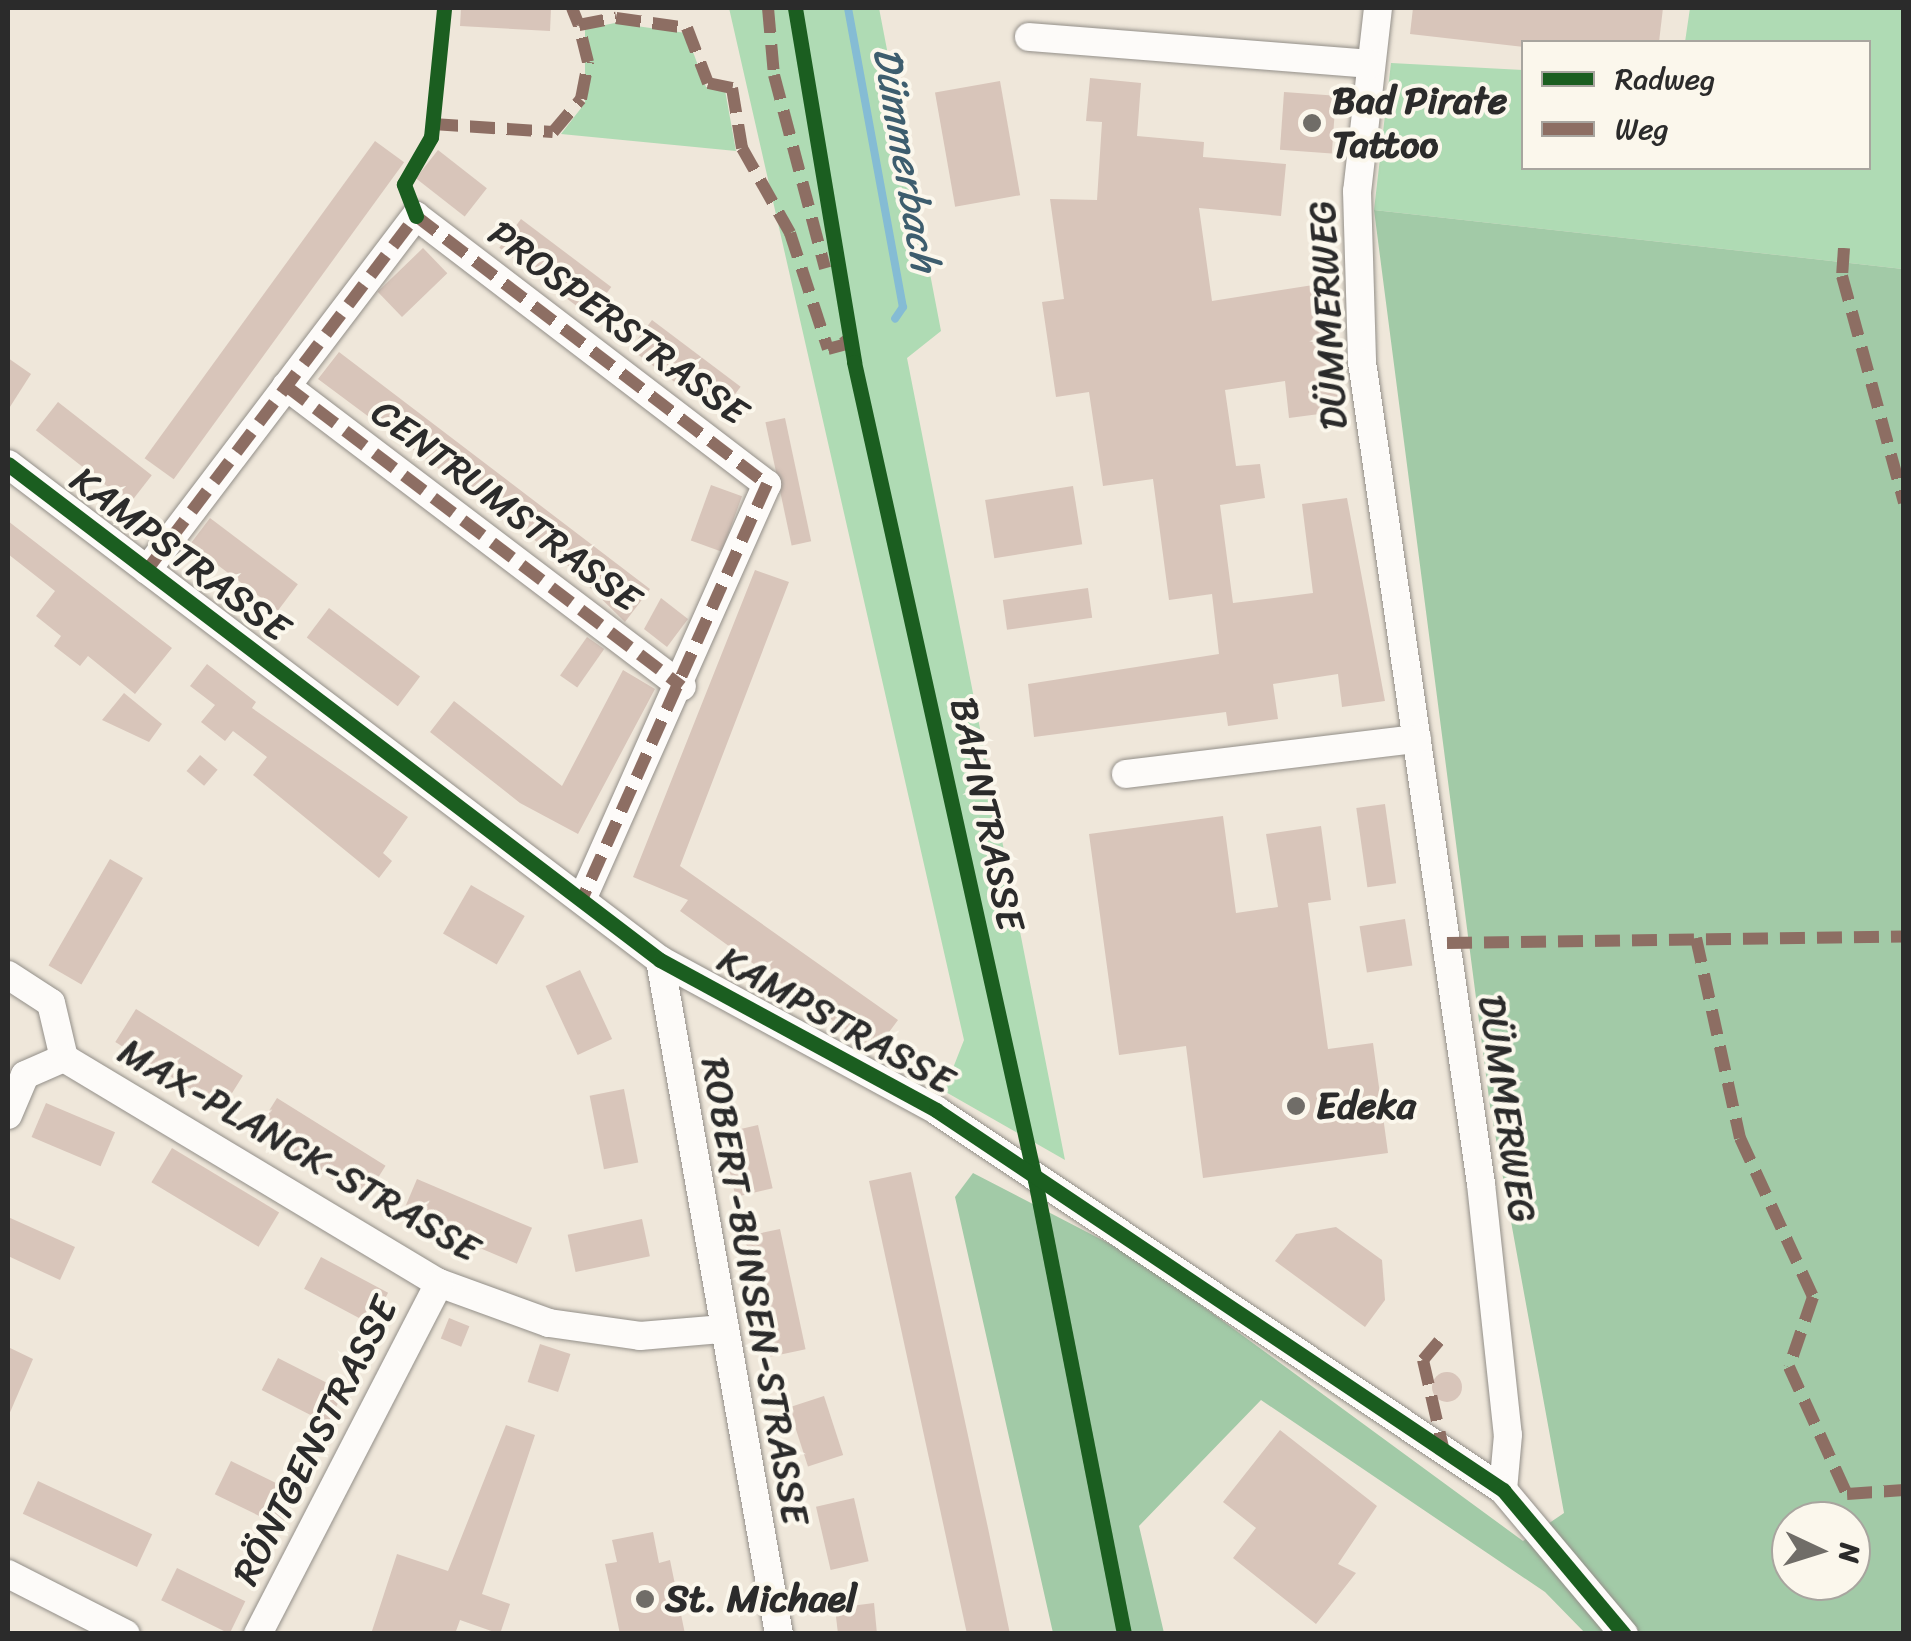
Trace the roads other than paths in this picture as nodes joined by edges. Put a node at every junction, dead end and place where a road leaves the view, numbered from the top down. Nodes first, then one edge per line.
1 (1378, 8) edge
2 (1028, 37) dead end
3 (1370, 64) junction
4 (286, 386) junction
5 (8, 464) edge
6 (147, 570) junction
7 (682, 686) junction
8 (1417, 739) junction
9 (1126, 774) dead end
10 (582, 899) junction
11 (660, 960) junction
12 (8, 974) edge
13 (64, 1058) junction
14 (8, 1115) edge
15 (438, 1283) junction
16 (721, 1330) junction
17 (1502, 1490) junction
18 (8, 1574) edge
19 (126, 1634) edge
20 (258, 1634) edge
21 (778, 1634) edge
22 (1624, 1634) edge

1 - 3 street, DÜMMERWEG
2 - 3 street
3 - 8 street, DÜMMERWEG
4 - 6 street, PROSPERSTRASSE
4 - 7 street, CENTRUMSTRASSE
4 - 7 street, PROSPERSTRASSE
5 - 6 street, KAMPSTRASSE
6 - 10 street, KAMPSTRASSE
7 - 10 street, PROSPERSTRASSE
8 - 9 street
8 - 17 street, DÜMMERWEG
10 - 11 street, KAMPSTRASSE
11 - 16 street, ROBERT-BUNSEN-STRASSE
11 - 17 street, KAMPSTRASSE
12 - 13 street, MAX-PLANCK-STRASSE
13 - 14 street
13 - 15 street, MAX-PLANCK-STRASSE
15 - 16 street, MAX-PLANCK-STRASSE
15 - 20 street, RÖNTGENSTRASSE
16 - 21 street, ROBERT-BUNSEN-STRASSE
17 - 22 street, KAMPSTRASSE
18 - 19 street

